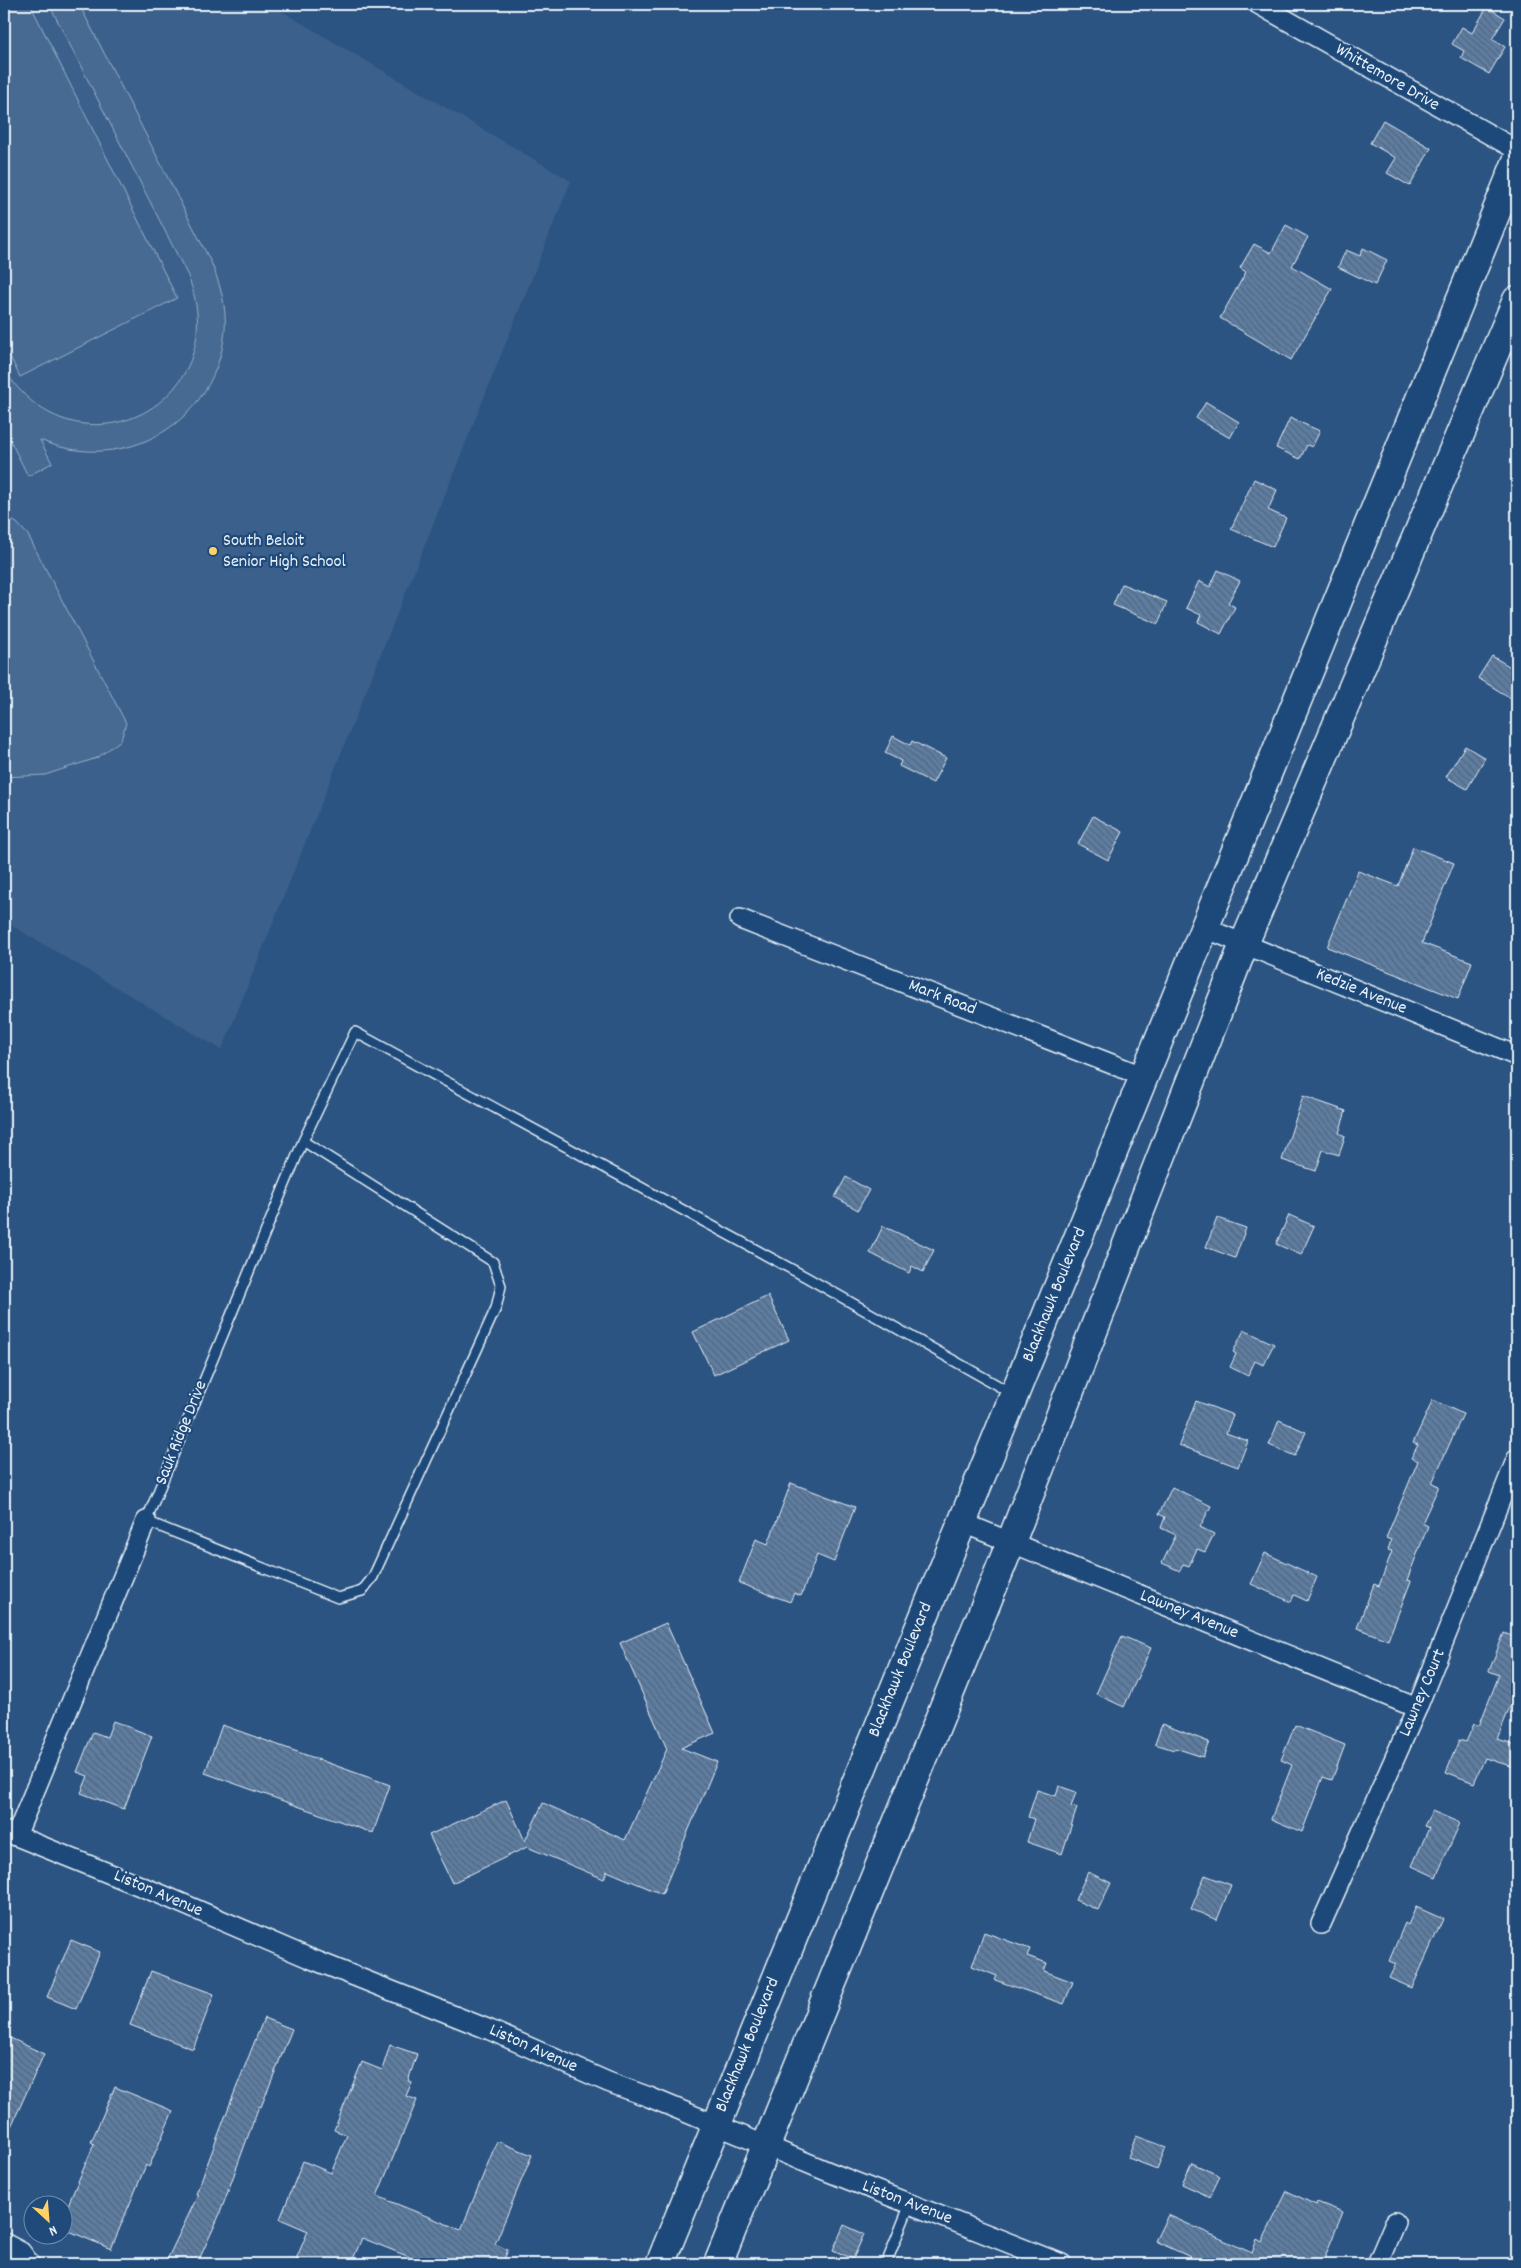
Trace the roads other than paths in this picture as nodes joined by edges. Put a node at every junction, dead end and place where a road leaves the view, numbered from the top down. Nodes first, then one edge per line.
1 (1258, 4) edge
2 (1517, 150) edge
3 (1517, 161) edge
4 (1517, 300) edge
5 (740, 919) dead end
6 (1205, 928) junction
7 (1244, 944) junction
8 (1517, 1056) edge
9 (1145, 1077) junction
10 (302, 1141) junction
11 (1014, 1395) junction
12 (1517, 1458) edge
13 (146, 1522) junction
14 (961, 1522) junction
15 (1011, 1542) junction
16 (1417, 1708) junction
17 (10, 1834) edge
18 (1321, 1924) dead end
19 (716, 2125) junction
20 (766, 2146) junction
21 (910, 2204) junction
22 (1395, 2222) dead end
23 (4, 2243) edge
24 (30, 2264) edge
25 (660, 2264) edge
26 (718, 2264) edge
27 (886, 2264) edge
28 (1062, 2264) edge
29 (1377, 2264) edge

1 - 2 street, Whittemore Drive
3 - 6 main road, Blackhawk Boulevard
4 - 7 main road
5 - 9 street, Mark Road
6 - 7 street, Kedzie Avenue
6 - 9 main road, Blackhawk Boulevard
7 - 8 street, Kedzie Avenue
7 - 15 main road
9 - 11 main road, Blackhawk Boulevard
10 - 11 lane, Sauk Ridge Drive
10 - 13 lane, Sauk Ridge Drive
10 - 13 lane
11 - 14 main road, Blackhawk Boulevard
12 - 16 street, Lawney Court
13 - 17 street, Sauk Ridge Drive
14 - 15 street, Lawney Avenue
14 - 19 main road, Blackhawk Boulevard
15 - 16 street, Lawney Avenue
15 - 20 main road
16 - 18 street, Lawney Court
17 - 19 street, Liston Avenue
19 - 20 street, Liston Avenue
19 - 25 main road, Blackhawk Boulevard
20 - 21 street, Liston Avenue
20 - 26 main road
21 - 27 lane
21 - 28 street, Liston Avenue
22 - 29 street
23 - 24 street

